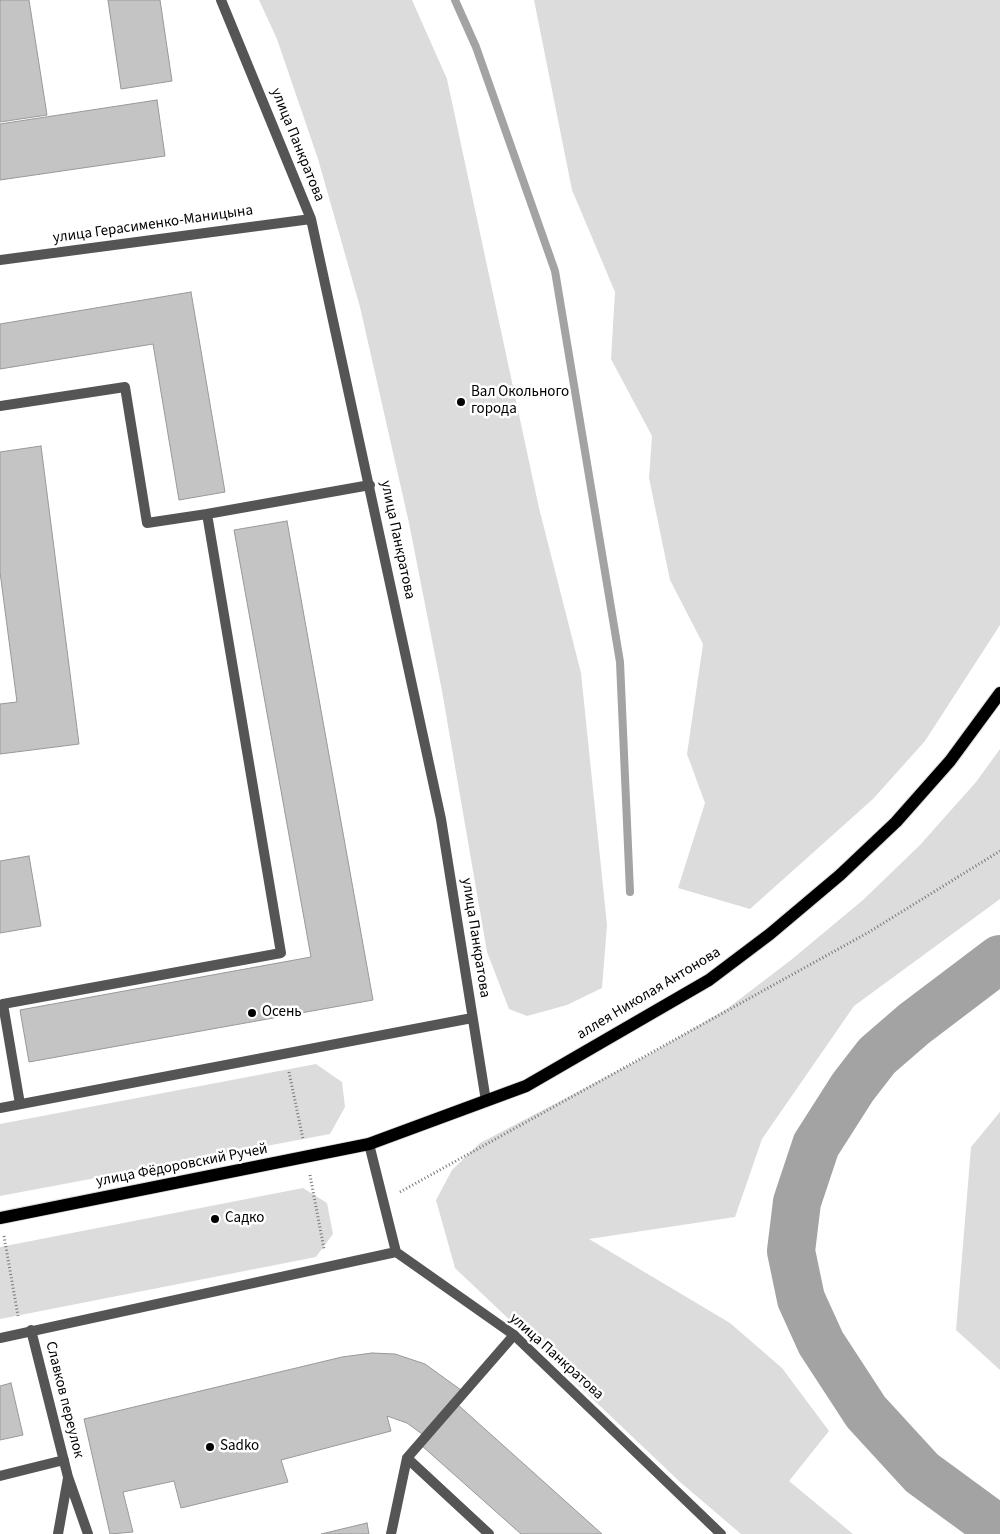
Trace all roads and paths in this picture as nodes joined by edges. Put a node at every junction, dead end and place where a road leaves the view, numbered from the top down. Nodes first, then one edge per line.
1 (221, 0) edge
2 (311, 218) junction
3 (0, 260) edge
4 (0, 406) edge
5 (370, 486) junction
6 (207, 514) junction
7 (1000, 693) edge
8 (1000, 851) edge
9 (1, 1004) edge
10 (472, 1018) junction
11 (286, 1054) junction
12 (486, 1101) junction
13 (20, 1104) junction
14 (0, 1108) edge
15 (369, 1144) junction
16 (306, 1158) junction
17 (384, 1200) junction
18 (0, 1218) edge
19 (396, 1252) junction
20 (328, 1267) junction
21 (26, 1332) junction
22 (514, 1335) junction
23 (0, 1338) edge
24 (407, 1458) junction
25 (64, 1460) junction
26 (0, 1476) edge
27 (68, 1477) junction
28 (58, 1534) edge
29 (88, 1534) edge
30 (391, 1534) edge
31 (489, 1534) edge
32 (721, 1534) edge

1 - 2 street, улица Панкратова
2 - 3 street, улица Герасименко-Маницына
2 - 5 street, улица Панкратова
4 - 6 street
5 - 6 street
5 - 10 street, улица Панкратова
6 - 9 street
7 - 12 main road, аллея Николая Антонова
8 - 17 path
9 - 13 street
10 - 11 street
10 - 12 street, улица Панкратова
11 - 13 street
11 - 16 path
12 - 15 main road, аллея Николая Антонова
13 - 14 street
15 - 16 main road, улица Фёдоровский Ручей
15 - 17 street
16 - 18 main road, улица Фёдоровский Ручей
16 - 20 path
17 - 19 street
18 - 21 path
19 - 20 street
19 - 22 street, улица Панкратова
20 - 21 street
21 - 23 street
21 - 25 street, Славков переулок
22 - 24 street
22 - 32 street, улица Панкратова
24 - 30 street
24 - 31 street
25 - 26 street
25 - 27 street, Славков переулок
27 - 28 street
27 - 29 street, Славков переулок

